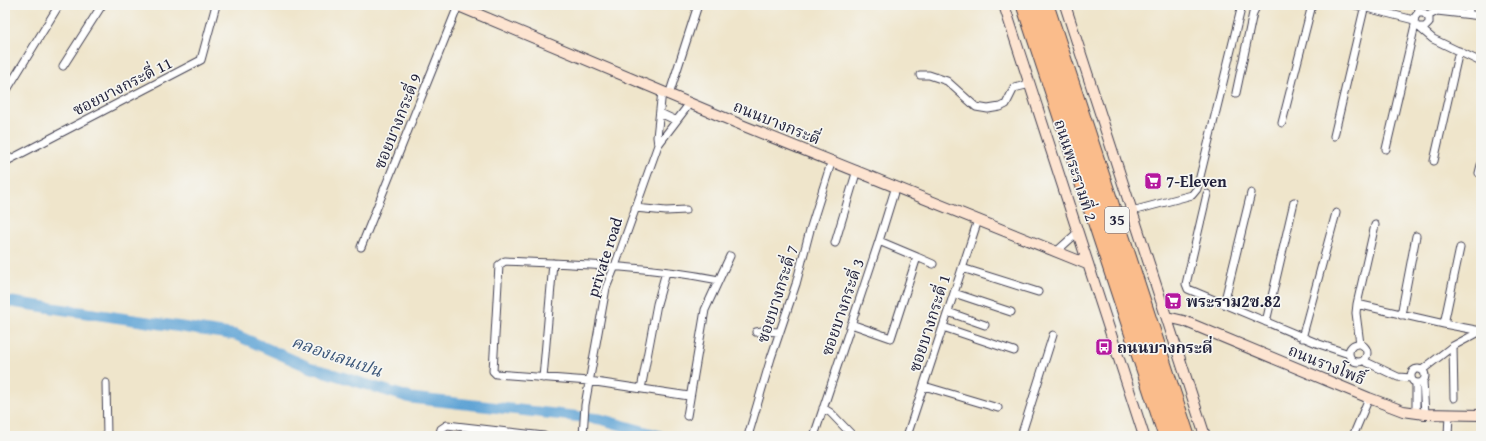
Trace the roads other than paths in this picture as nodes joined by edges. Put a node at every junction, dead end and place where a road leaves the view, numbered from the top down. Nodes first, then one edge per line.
1 (59, 5) edge
2 (102, 5) edge
3 (216, 5) edge
4 (698, 5) edge
5 (1004, 5) edge
6 (1021, 5) edge
7 (1036, 5) edge
8 (1047, 5) edge
9 (1065, 5) edge
10 (1242, 5) edge
11 (1257, 5) edge
12 (1312, 5) edge
13 (1355, 5) edge
14 (1420, 5) edge
15 (1470, 5) edge
16 (457, 6) edge
17 (1365, 6) edge
18 (1418, 13) junction
19 (1468, 14) junction
20 (1428, 16) junction
21 (1481, 16) edge
22 (1416, 24) junction
23 (1459, 51) junction
24 (1481, 62) edge
25 (63, 66) dead end
26 (920, 75) dead end
27 (1030, 84) junction
28 (5, 93) edge
29 (665, 93) junction
30 (1236, 93) dead end
31 (690, 103) junction
32 (660, 113) junction
33 (676, 120) junction
34 (1282, 123) dead end
35 (1334, 136) dead end
36 (658, 145) junction
37 (1386, 149) dead end
38 (832, 160) junction
39 (1434, 161) dead end
40 (5, 162) edge
41 (857, 170) junction
42 (896, 186) junction
43 (1251, 193) dead end
44 (1207, 194) dead end
45 (1294, 202) dead end
46 (635, 208) junction
47 (686, 210) dead end
48 (1132, 211) junction
49 (1336, 213) dead end
50 (978, 220) junction
51 (1375, 225) dead end
52 (1078, 232) junction
53 (1416, 236) dead end
54 (879, 241) junction
55 (835, 243) dead end
56 (361, 247) dead end
57 (1460, 248) dead end
58 (1057, 251) junction
59 (730, 256) dead end
60 (917, 257) junction
61 (553, 263) junction
62 (933, 264) dead end
63 (1088, 264) junction
64 (615, 266) junction
65 (962, 268) junction
66 (666, 272) junction
67 (719, 280) junction
68 (1038, 292) dead end
69 (954, 293) junction
70 (1224, 304) junction
71 (1357, 304) junction
72 (948, 312) junction
73 (1011, 312) dead end
74 (1401, 315) junction
75 (1167, 317) junction
76 (1266, 322) junction
77 (851, 324) junction
78 (1444, 324) junction
79 (985, 325) dead end
80 (943, 327) junction
81 (1481, 331) edge
82 (756, 332) dead end
83 (779, 332) junction
84 (1053, 335) dead end
85 (1302, 338) junction
86 (1360, 344) junction
87 (1453, 346) junction
88 (1014, 351) dead end
89 (1349, 354) junction
90 (1364, 361) junction
91 (1422, 370) junction
92 (543, 378) junction
93 (590, 381) junction
94 (1417, 381) junction
95 (106, 383) dead end
96 (924, 386) junction
97 (641, 389) junction
98 (689, 396) junction
99 (1369, 398) junction
100 (1454, 398) dead end
101 (823, 408) junction
102 (998, 408) dead end
103 (1420, 413) junction
104 (1448, 414) junction
105 (1481, 415) edge
106 (687, 416) dead end
107 (488, 433) edge
108 (107, 436) edge
109 (439, 436) edge
110 (535, 436) edge
111 (544, 436) edge
112 (583, 436) edge
113 (748, 436) edge
114 (814, 436) edge
115 (853, 436) edge
116 (907, 436) edge
117 (1021, 436) edge
118 (1144, 436) edge
119 (1159, 436) edge
120 (1165, 436) edge
121 (1178, 436) edge
122 (1188, 436) edge
123 (1205, 436) edge
124 (1353, 436) edge
125 (1448, 436) edge

1 - 28 street
2 - 25 street
3 - 40 street, ซอยบางกระดี่ 11
4 - 29 street
5 - 27 street, ถนนพระรามที่ 2
6 - 119 highway, ถนนพระรามที่ 2 / 35
6 - 120 highway
7 - 121 highway
8 - 122 highway, ถนนพระรามที่ 2 / 35
9 - 48 street, 35
10 - 48 street
11 - 30 street
12 - 34 street
13 - 17 street
14 - 18 street
15 - 19 street
16 - 29 street, ถนนบางกระดี่
16 - 56 street, ซอยบางกระดี่ 9
17 - 22 street
17 - 35 street
18 - 20 street
18 - 22 street
19 - 20 street
19 - 21 street
20 - 22 street
22 - 23 street
22 - 37 street
23 - 24 street
23 - 39 street
26 - 27 street
27 - 52 street, ถนนพระรามที่ 2
29 - 31 street, ถนนบางกระดี่
29 - 32 street
31 - 33 street
31 - 38 street, ถนนบางกระดี่
32 - 33 street
32 - 36 street
33 - 36 street
36 - 46 street, private road
38 - 41 street, ถนนบางกระดี่
38 - 83 street, ซอยบางกระดี่ 7
41 - 42 street, ถนนบางกระดี่
41 - 55 street
42 - 50 street, ถนนบางกระดี่
42 - 54 street, ซอยบางกระดี่ 3
43 - 70 street
44 - 70 street
45 - 76 street
46 - 47 street
46 - 64 street, private road
48 - 75 street, 35
49 - 85 street
50 - 58 street, ถนนบางกระดี่
50 - 65 street, ซอยบางกระดี่ 1
51 - 71 street
52 - 58 street
52 - 63 street, ถนนพระรามที่ 2
53 - 74 street
54 - 60 street
54 - 77 street, ซอยบางกระดี่ 3
57 - 78 street
58 - 63 street, ถนนบางกระดี่
59 - 67 street
60 - 62 street
60 - 77 street
61 - 64 street
61 - 92 street
61 - 92 street
63 - 118 street, ถนนพระรามที่ 2
64 - 66 street
64 - 93 street, private road
65 - 68 street
65 - 69 street, ซอยบางกระดี่ 1
66 - 67 street
66 - 97 street
67 - 98 street
69 - 72 street, ซอยบางกระดี่ 1
69 - 73 street
70 - 76 street
71 - 74 street
71 - 86 street
72 - 79 street
72 - 80 street, ซอยบางกระดี่ 1
74 - 78 street
75 - 99 street, ถนนรางโพธิ์
75 - 123 street, 35
76 - 85 street
77 - 101 street, ซอยบางกระดี่ 3
78 - 81 street
80 - 88 street
80 - 96 street, ซอยบางกระดี่ 1
81 - 87 street
82 - 83 street
83 - 113 street, ซอยบางกระดี่ 7
84 - 117 street
85 - 89 street
86 - 89 street
86 - 90 street
87 - 91 street
87 - 100 street
89 - 90 street
90 - 94 street
91 - 94 street
91 - 94 street
92 - 93 street
93 - 97 street
93 - 112 street, private road
94 - 103 street
95 - 108 street
96 - 102 street
96 - 116 street, ซอยบางกระดี่ 1
97 - 98 street
98 - 106 street
99 - 103 street, ถนนรางโพธิ์
99 - 124 street
101 - 114 street, ซอยบางกระดี่ 3
101 - 115 street
103 - 104 street, ถนนรางโพธิ์
104 - 105 street, ถนนรางโพธิ์
104 - 125 street
107 - 109 street
107 - 110 street
110 - 111 street

